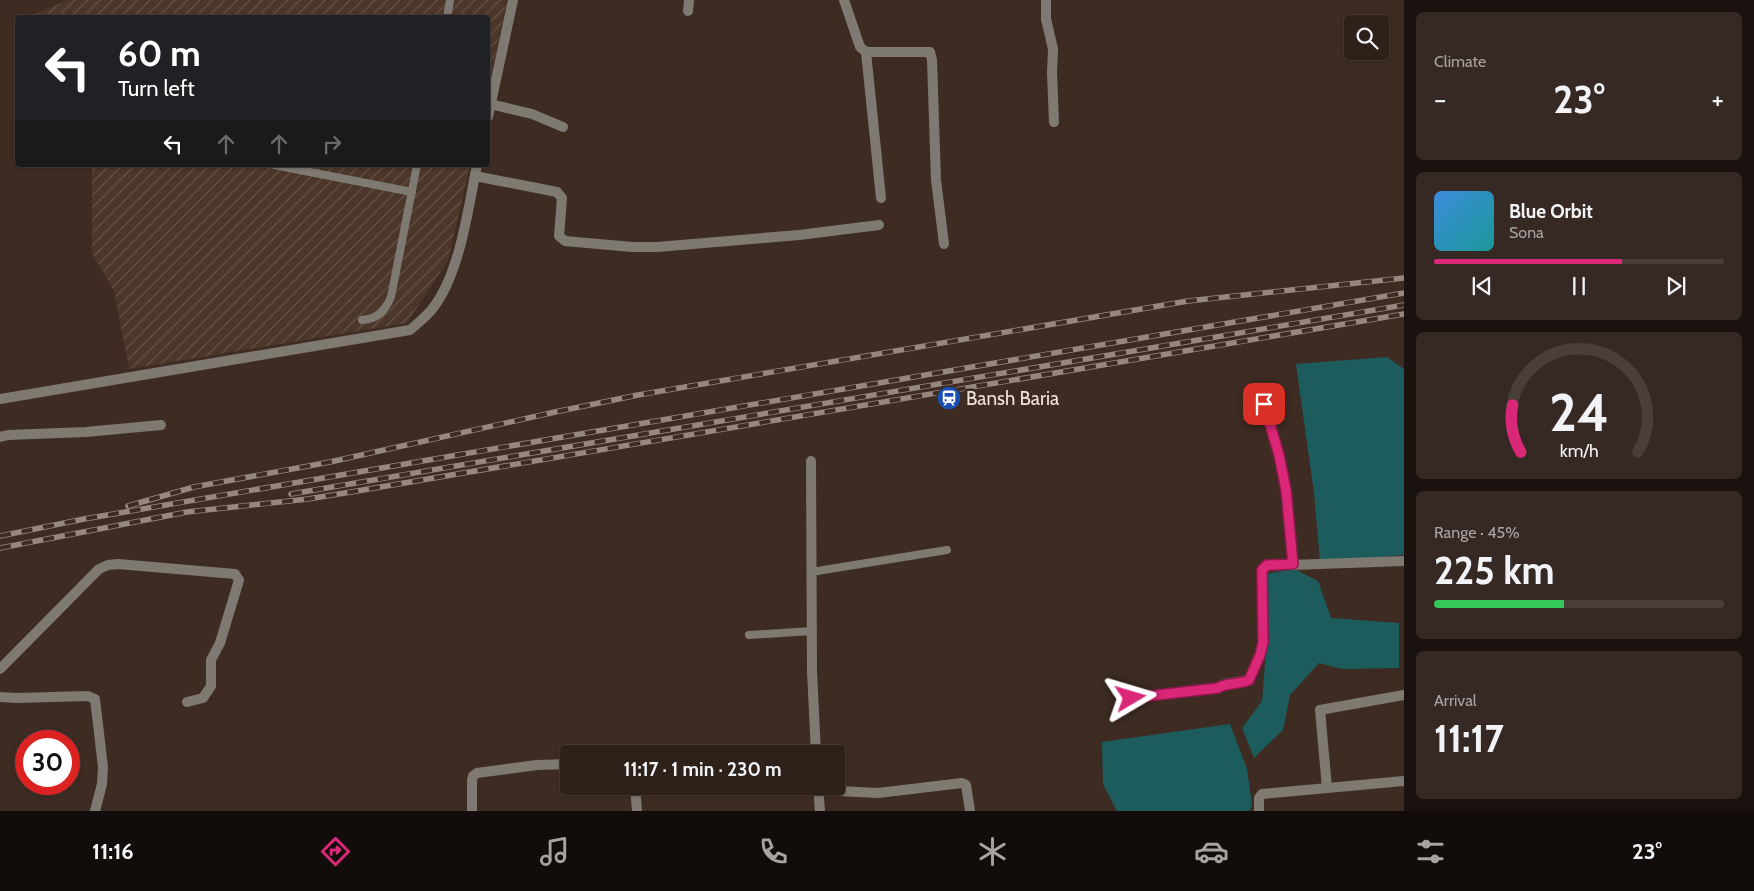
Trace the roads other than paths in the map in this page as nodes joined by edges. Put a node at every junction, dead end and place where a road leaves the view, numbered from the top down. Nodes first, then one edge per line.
1 (450, 0) edge
2 (513, 0) edge
3 (844, 0) edge
4 (1046, 0) edge
5 (448, 15) edge
6 (866, 52) junction
7 (490, 104) joint
8 (1054, 122) dead end
9 (563, 127) dead end
10 (284, 167) edge
11 (418, 167) edge
12 (477, 167) edge
13 (475, 176) junction
14 (412, 192) junction
15 (881, 198) dead end
16 (879, 225) dead end
17 (944, 244) dead end
18 (362, 320) dead end
19 (0, 399) edge
20 (1264, 404) dead end
21 (162, 425) dead end
22 (0, 438) edge
23 (811, 461) dead end
24 (947, 550) dead end
25 (1404, 561) edge
26 (1293, 564) junction
27 (811, 572) junction
28 (812, 632) junction
29 (749, 635) dead end
30 (0, 669) edge
31 (1404, 695) edge
32 (0, 697) edge
33 (1131, 698) dead end
34 (187, 702) dead end
35 (816, 745) edge
36 (560, 764) edge
37 (1404, 781) edge
38 (1327, 788) junction
39 (845, 790) edge
40 (636, 795) edge
41 (819, 795) edge
42 (95, 811) edge
43 (472, 811) edge
44 (637, 811) edge
45 (820, 811) edge
46 (970, 811) edge
47 (1259, 811) edge

1 - 5 lane
2 - 7 street
3 - 6 street
4 - 8 street
6 - 15 street
6 - 17 street
7 - 9 street
10 - 14 lane
11 - 14 lane
12 - 13 street
13 - 16 street
13 - 19 street
14 - 18 lane
20 - 26 street
21 - 22 street
23 - 27 street
24 - 27 lane
25 - 26 street
26 - 33 street
27 - 28 street
28 - 29 lane
28 - 35 street
30 - 34 street
31 - 38 street
32 - 42 street
36 - 43 street
37 - 38 street
38 - 47 street
39 - 46 street
40 - 44 street
41 - 45 street

